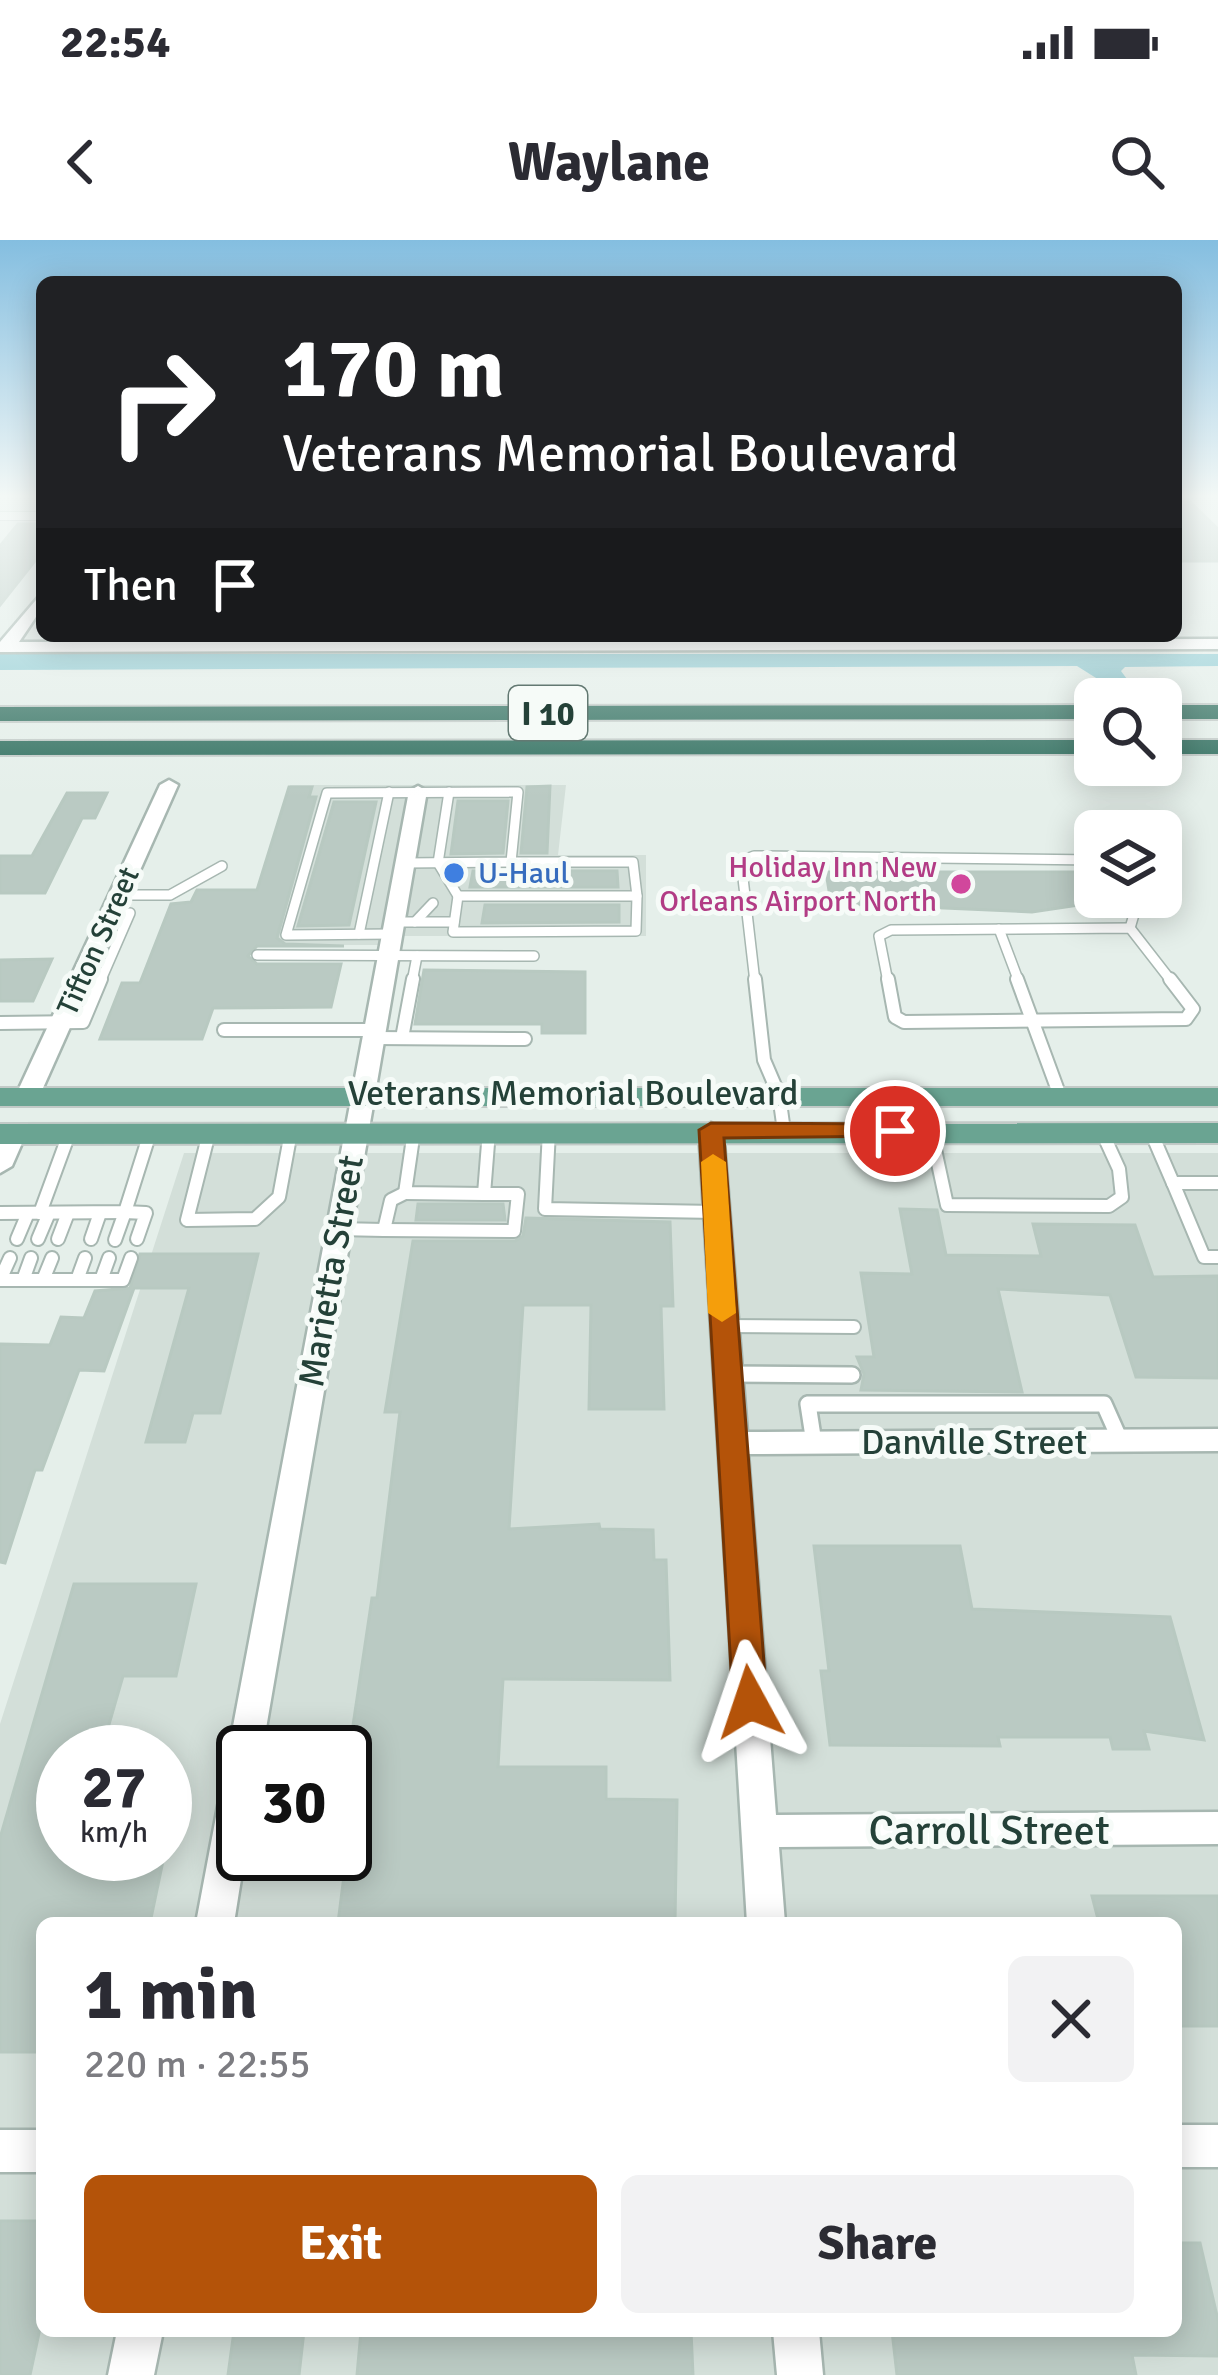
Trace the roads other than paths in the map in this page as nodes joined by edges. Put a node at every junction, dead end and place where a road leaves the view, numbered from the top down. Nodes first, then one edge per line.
1 (36, 605) edge
2 (192, 642) edge
3 (1172, 642) edge
4 (1218, 644) edge
5 (4, 646) edge
6 (1074, 712) edge
7 (1182, 712) edge
8 (1218, 712) edge
9 (0, 714) edge
10 (1074, 747) edge
11 (1182, 747) edge
12 (1218, 747) edge
13 (0, 748) edge
14 (169, 785) dead end
15 (418, 791) junction
16 (389, 792) junction
17 (449, 792) junction
18 (1074, 860) edge
19 (511, 862) junction
20 (406, 863) junction
21 (438, 863) junction
22 (222, 866) dead end
23 (450, 883) junction
24 (458, 896) junction
25 (637, 896) junction
26 (115, 904) junction
27 (1133, 918) edge
28 (454, 922) junction
29 (1130, 928) junction
30 (999, 929) junction
31 (398, 933) junction
32 (359, 934) junction
33 (256, 955) dead end
34 (417, 956) junction
35 (534, 956) dead end
36 (1032, 1022) junction
37 (0, 1023) edge
38 (61, 1023) junction
39 (224, 1030) dead end
40 (375, 1034) junction
41 (402, 1039) junction
42 (524, 1039) dead end
43 (364, 1095) junction
44 (779, 1095) junction
45 (1060, 1096) junction
46 (14, 1097) edge
47 (1218, 1097) edge
48 (711, 1130) junction
49 (356, 1131) junction
50 (414, 1131) junction
51 (489, 1131) junction
52 (549, 1131) junction
53 (784, 1131) junction
54 (209, 1132) junction
55 (292, 1132) junction
56 (932, 1132) junction
57 (1102, 1132) junction
58 (1151, 1132) junction
59 (1218, 1132) edge
60 (149, 1133) junction
61 (7, 1134) edge
62 (69, 1134) junction
63 (0, 1166) edge
64 (1173, 1183) junction
65 (1218, 1183) edge
66 (405, 1193) junction
67 (484, 1194) junction
68 (125, 1212) junction
69 (716, 1212) junction
70 (0, 1213) edge
71 (39, 1213) junction
72 (68, 1213) junction
73 (100, 1213) junction
74 (338, 1229) junction
75 (384, 1230) junction
76 (38, 1239) dead end
77 (58, 1239) dead end
78 (91, 1239) dead end
79 (17, 1240) dead end
80 (116, 1240) dead end
81 (136, 1240) dead end
82 (1218, 1257) edge
83 (10, 1258) dead end
84 (31, 1258) dead end
85 (52, 1258) dead end
86 (85, 1258) dead end
87 (109, 1258) dead end
88 (131, 1258) dead end
89 (23, 1280) junction
90 (43, 1280) junction
91 (77, 1280) junction
92 (101, 1280) junction
93 (723, 1326) junction
94 (854, 1327) dead end
95 (726, 1374) junction
96 (852, 1375) dead end
97 (1218, 1440) edge
98 (730, 1443) junction
99 (250, 1725) edge
100 (1218, 1828) edge
101 (760, 1831) junction
102 (222, 1881) edge
103 (216, 1917) edge
104 (766, 1917) edge
105 (1182, 2146) edge
106 (1218, 2146) edge
107 (0, 2151) edge
108 (36, 2151) edge
109 (139, 2337) edge
110 (797, 2337) edge
111 (131, 2375) edge
112 (800, 2375) edge

1 - 5 street
2 - 5 street
3 - 4 street
6 - 9 highway, I 10
7 - 8 highway
10 - 13 highway, I 10
11 - 12 highway
14 - 26 street, Tifton Street
15 - 16 lane
15 - 17 lane
15 - 20 street, Marietta Street
16 - 32 lane
16 - 32 lane
17 - 19 lane
17 - 21 lane
18 - 44 lane
19 - 21 lane
19 - 25 lane
20 - 21 lane
20 - 31 street, Marietta Street
21 - 23 lane
22 - 26 lane
23 - 24 lane
23 - 31 lane
24 - 25 lane
24 - 28 lane
25 - 28 lane
26 - 38 street, Tifton Street
27 - 29 lane
28 - 31 lane
29 - 30 lane
29 - 36 lane
30 - 36 lane
30 - 36 lane
31 - 32 lane
31 - 33 lane
31 - 34 lane
31 - 40 street, Marietta Street
34 - 35 lane
34 - 41 lane
36 - 45 lane
37 - 38 lane
38 - 46 street, Tifton Street
39 - 40 lane
40 - 41 lane
40 - 43 street, Marietta Street
41 - 42 lane
43 - 44 main road, Veterans Memorial Boulevard
43 - 46 main road, Veterans Memorial Boulevard
43 - 49 street, Marietta Street
44 - 45 main road, Veterans Memorial Boulevard
44 - 53 lane
45 - 47 main road, Veterans Memorial Boulevard
48 - 52 main road, Veterans Memorial Boulevard
48 - 53 main road, Veterans Memorial Boulevard
48 - 69 street
49 - 50 main road, Veterans Memorial Boulevard
49 - 55 main road, Veterans Memorial Boulevard
49 - 74 street, Marietta Street
50 - 51 main road, Veterans Memorial Boulevard
50 - 66 lane
51 - 52 main road, Veterans Memorial Boulevard
51 - 67 lane
52 - 69 lane
53 - 56 main road, Veterans Memorial Boulevard
54 - 55 main road, Veterans Memorial Boulevard
54 - 55 lane
54 - 60 main road, Veterans Memorial Boulevard
56 - 57 main road, Veterans Memorial Boulevard
56 - 57 lane
57 - 58 main road, Veterans Memorial Boulevard
58 - 59 main road, Veterans Memorial Boulevard
58 - 64 lane
60 - 62 main road, Veterans Memorial Boulevard
60 - 68 lane
61 - 62 main road, Veterans Memorial Boulevard
61 - 63 street
62 - 71 lane
64 - 65 lane
64 - 82 lane
66 - 67 lane
66 - 75 lane
67 - 75 lane
68 - 73 lane
68 - 80 lane
68 - 81 lane
69 - 93 street
70 - 71 lane
71 - 72 lane
71 - 76 lane
71 - 79 lane
72 - 73 lane
72 - 77 lane
73 - 78 lane
74 - 75 lane
74 - 99 street, Marietta Street
83 - 89 lane
84 - 89 lane
85 - 90 lane
86 - 91 lane
87 - 92 lane
88 - 92 lane
89 - 90 lane
90 - 91 lane
91 - 92 lane
93 - 94 lane
93 - 95 street
95 - 96 lane
95 - 98 street
97 - 98 street, Danville Street
98 - 101 street
100 - 101 street, Carroll Street
101 - 104 street
102 - 103 street
105 - 106 street
107 - 108 street
109 - 111 street
110 - 112 street

